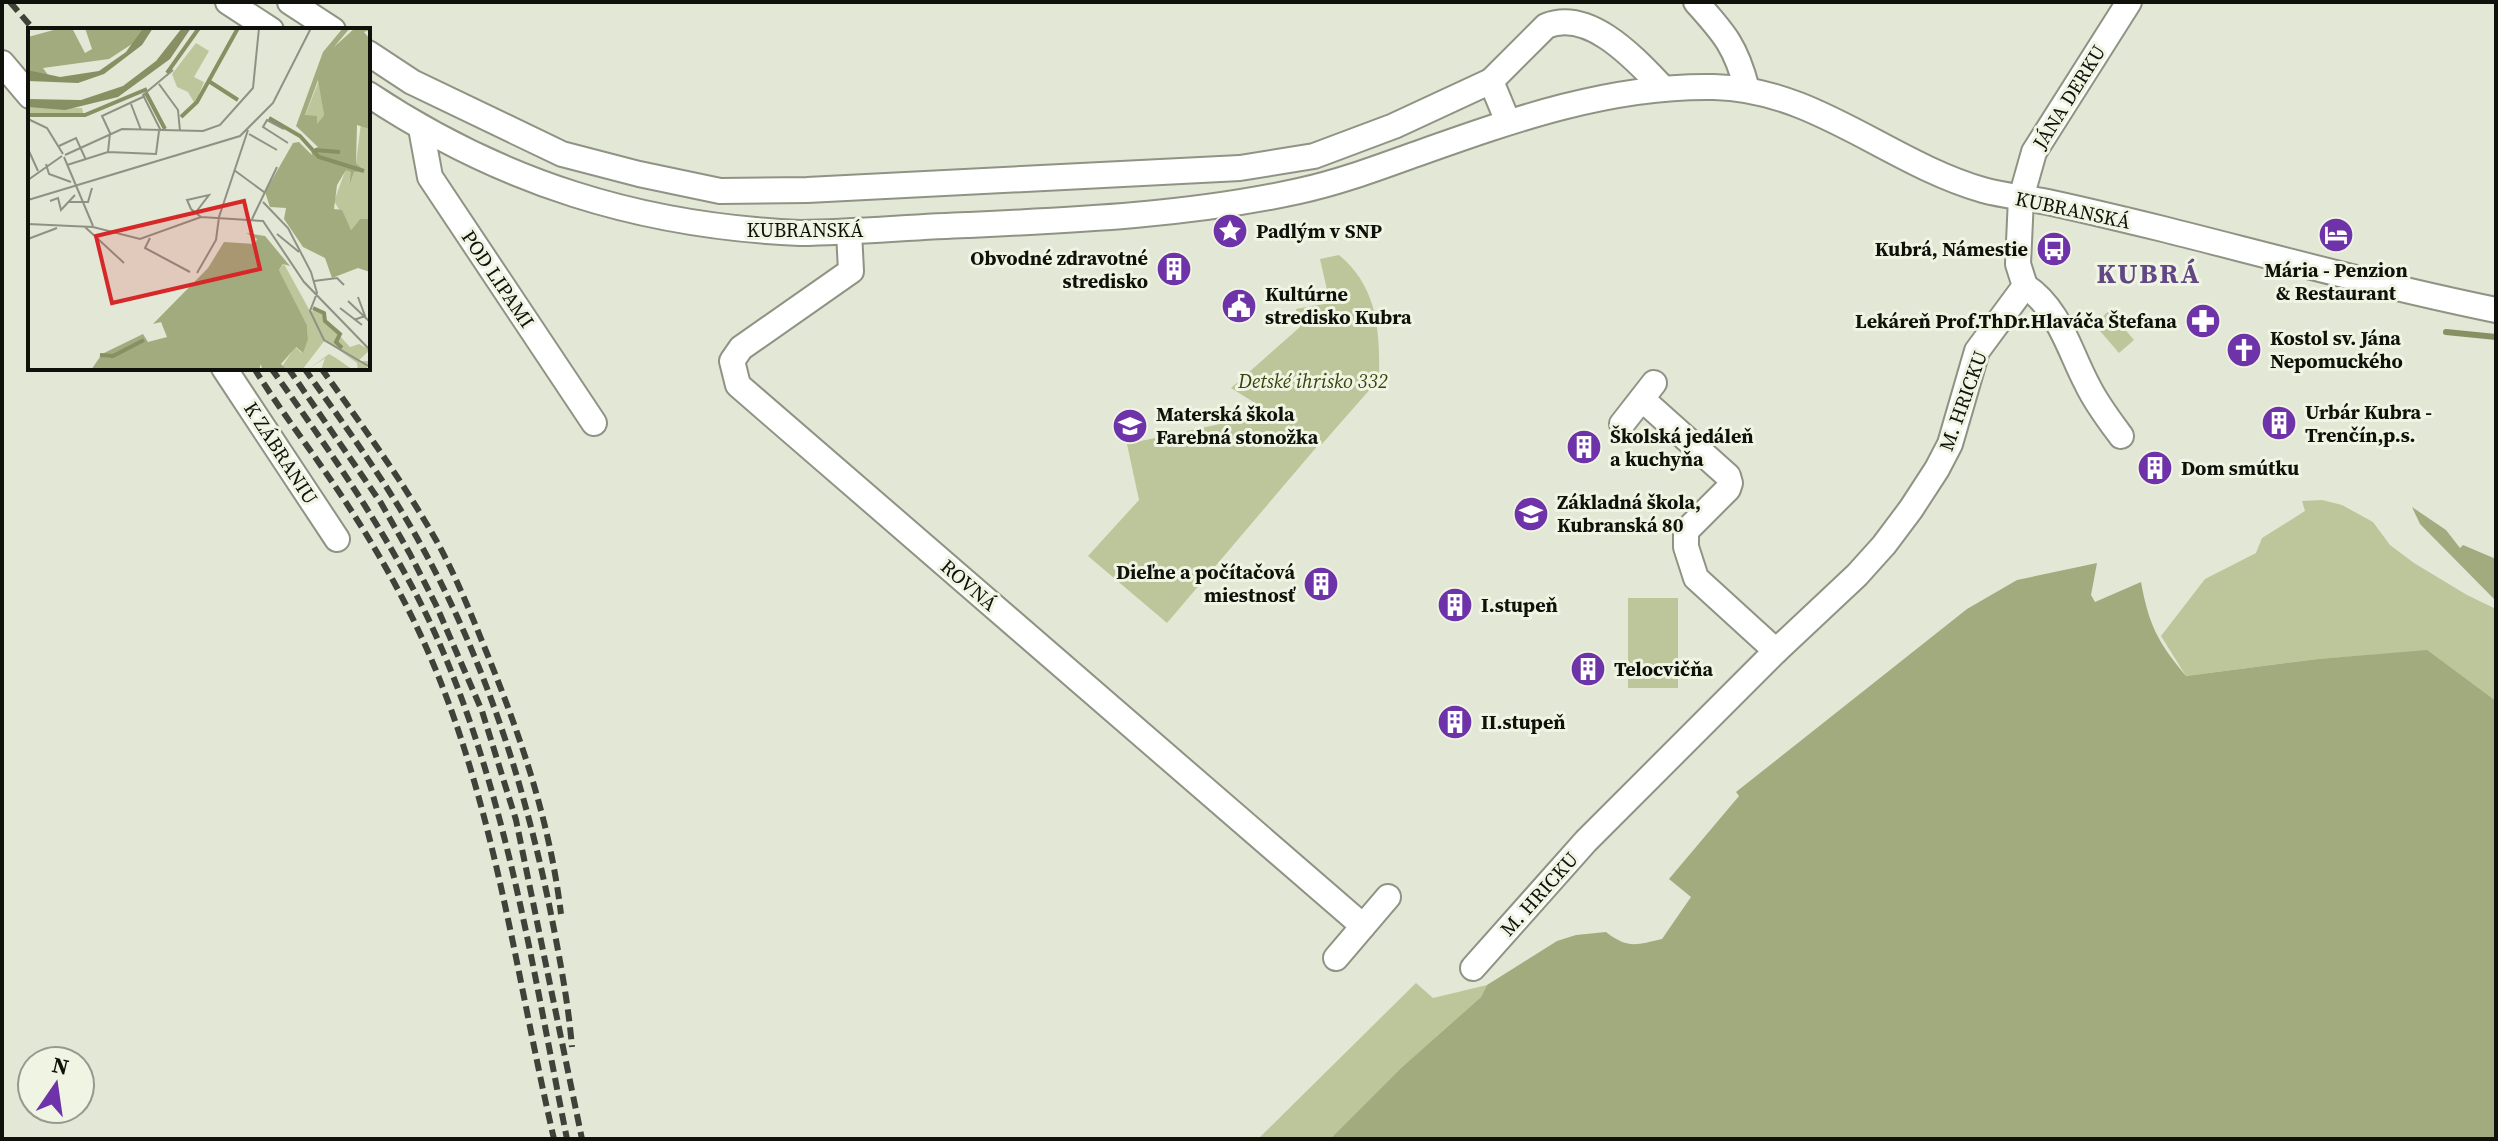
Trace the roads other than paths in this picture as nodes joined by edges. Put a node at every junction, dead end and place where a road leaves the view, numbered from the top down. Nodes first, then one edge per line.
1 (290, 2) edge
2 (1696, 2) edge
3 (2129, 2) edge
4 (243, 6) edge
5 (269, 28) edge
6 (330, 28) edge
7 (370, 54) edge
8 (2, 63) edge
9 (1491, 81) junction
10 (412, 82) junction
11 (1663, 88) junction
12 (1747, 89) junction
13 (28, 94) edge
14 (370, 95) edge
15 (394, 111) junction
16 (1508, 122) junction
17 (1394, 126) junction
18 (421, 128) junction
19 (562, 154) junction
20 (1405, 158) junction
21 (1240, 168) junction
22 (1061, 179) junction
23 (551, 188) junction
24 (893, 188) junction
25 (720, 191) junction
26 (2021, 198) junction
27 (1243, 202) junction
28 (1065, 220) junction
29 (716, 227) junction
30 (895, 228) junction
31 (849, 232) junction
32 (2025, 286) junction
33 (2496, 310) edge
34 (225, 370) edge
35 (594, 423) dead end
36 (1622, 424) dead end
37 (2121, 436) dead end
38 (337, 539) dead end
39 (1776, 651) junction
40 (1388, 897) dead end
41 (1363, 926) junction
42 (1336, 958) dead end
43 (1473, 968) dead end

1 - 6 street
2 - 12 street
3 - 26 street, JÁNA DERKU
4 - 5 street
7 - 10 street, KUBRANSKÁ
8 - 13 street
9 - 11 street, KUBRANSKÁ
9 - 16 street
9 - 17 street, KUBRANSKÁ
10 - 15 street
10 - 19 street, KUBRANSKÁ
11 - 12 street, KUBRANSKÁ
11 - 16 street, KUBRANSKÁ
12 - 26 street, KUBRANSKÁ
14 - 15 street, KUBRANSKÁ
15 - 18 street, KUBRANSKÁ
16 - 20 street, KUBRANSKÁ
17 - 20 street
17 - 21 street, KUBRANSKÁ
18 - 23 street, KUBRANSKÁ
18 - 35 street, POD LIPAMI
19 - 23 street
19 - 25 street, KUBRANSKÁ
20 - 27 street, KUBRANSKÁ
21 - 22 street, KUBRANSKÁ
21 - 27 street
22 - 24 street, KUBRANSKÁ
22 - 28 street
23 - 29 street, KUBRANSKÁ
24 - 25 street, KUBRANSKÁ
24 - 30 street
25 - 29 street, KUBRANSKÁ
26 - 32 street
26 - 33 street, KUBRANSKÁ
27 - 28 street, KUBRANSKÁ
28 - 30 street, KUBRANSKÁ
29 - 31 street, KUBRANSKÁ
30 - 31 street, KUBRANSKÁ
31 - 41 street, ROVNÁ
32 - 37 street
32 - 39 street, M. HRICKU
34 - 38 street, K ZÁBRANIU
36 - 39 street
39 - 43 street, M. HRICKU
40 - 41 street
41 - 42 street

